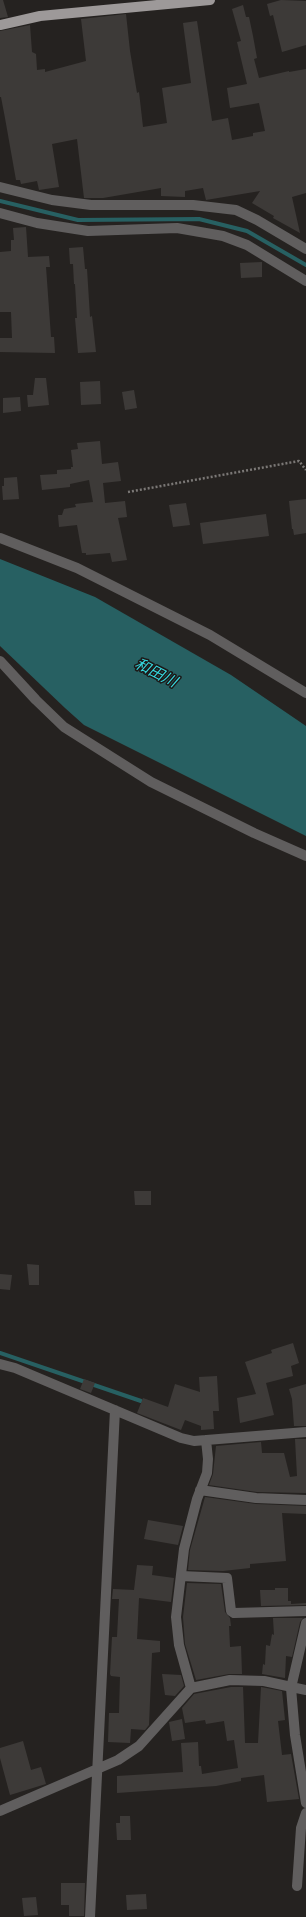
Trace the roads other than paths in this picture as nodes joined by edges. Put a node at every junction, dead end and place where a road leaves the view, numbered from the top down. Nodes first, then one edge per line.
1 (210, 0) edge
2 (0, 25) edge
3 (0, 187) edge
4 (0, 213) edge
5 (306, 249) edge
6 (306, 281) edge
7 (0, 538) edge
8 (0, 661) edge
9 (306, 693) edge
10 (306, 856) edge
11 (0, 1364) edge
12 (115, 1410) junction
13 (306, 1432) edge
14 (206, 1440) junction
15 (200, 1490) junction
16 (306, 1500) edge
17 (181, 1576) junction
18 (306, 1611) edge
19 (306, 1623) edge
20 (191, 1688) junction
21 (291, 1688) junction
22 (306, 1690) edge
23 (97, 1768) junction
24 (306, 1803) edge
25 (0, 1811) edge
26 (306, 1813) edge
27 (297, 1886) dead end
28 (90, 1917) edge

1 - 2 main road
3 - 5 street
4 - 6 street
7 - 9 street
8 - 10 street
11 - 12 street
12 - 14 street
12 - 23 street
13 - 14 street
14 - 15 street
15 - 16 street
15 - 17 street
17 - 18 street
17 - 20 street
19 - 21 street
20 - 21 street
20 - 23 street
21 - 22 street
21 - 24 street
23 - 25 street
23 - 28 street
26 - 27 street

